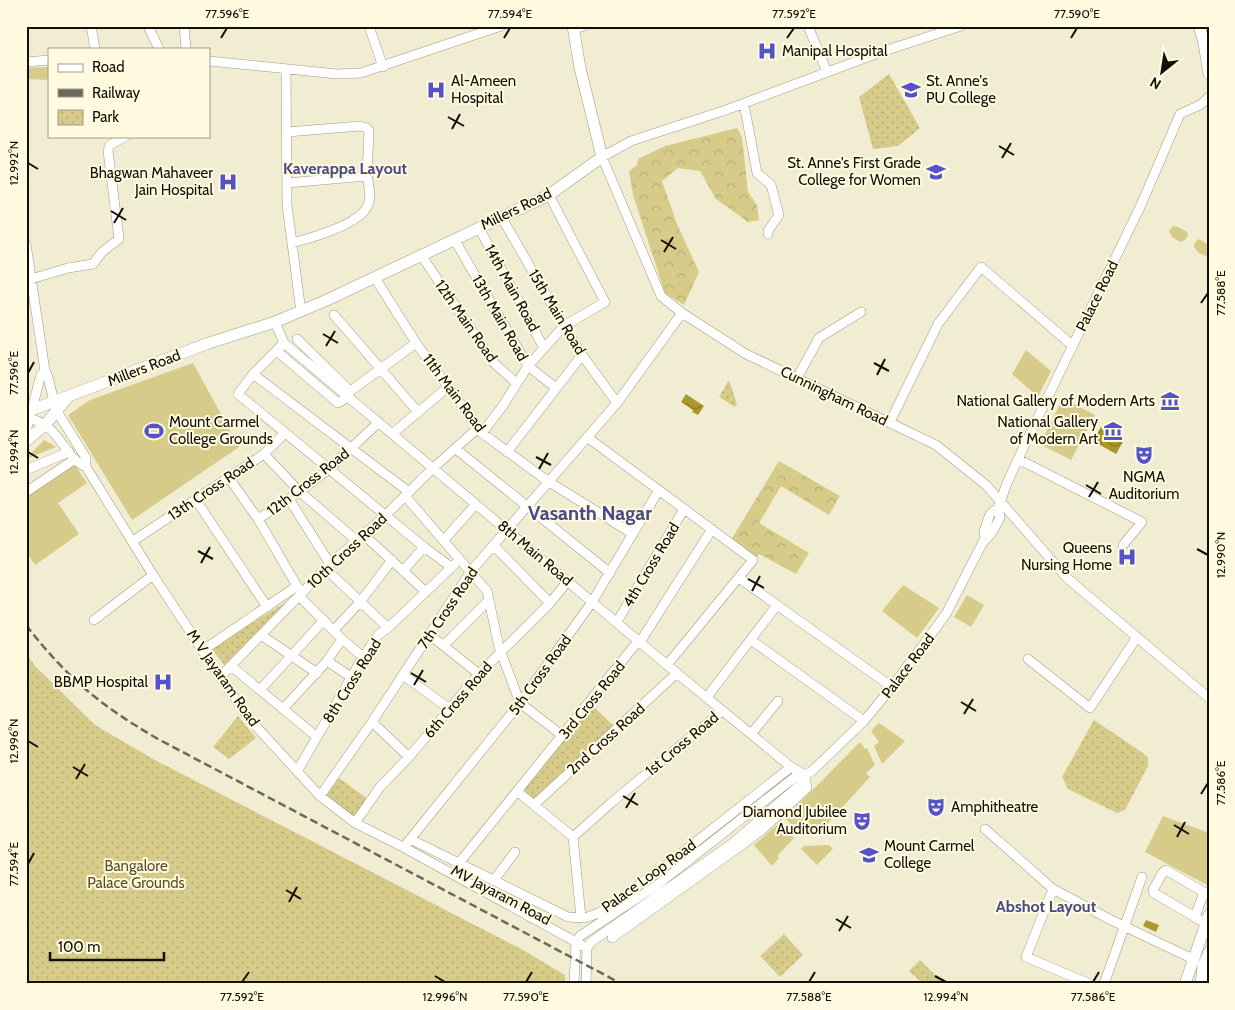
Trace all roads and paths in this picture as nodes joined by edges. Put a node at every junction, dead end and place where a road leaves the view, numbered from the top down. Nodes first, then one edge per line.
1 (91, 26) edge
2 (148, 26) edge
3 (184, 26) edge
4 (369, 26) edge
5 (501, 26) edge
6 (808, 26) edge
7 (961, 26) edge
8 (1199, 26) edge
9 (577, 27) edge
10 (1206, 45) edge
11 (96, 48) edge
12 (159, 48) edge
13 (186, 48) edge
14 (48, 60) edge
15 (210, 61) edge
16 (26, 62) edge
17 (383, 67) junction
18 (286, 68) junction
19 (827, 72) junction
20 (1209, 74) edge
21 (1209, 97) edge
22 (744, 104) junction
23 (287, 132) junction
24 (122, 138) edge
25 (602, 157) junction
26 (368, 176) junction
27 (287, 183) junction
28 (549, 195) junction
29 (502, 218) junction
30 (479, 228) junction
31 (768, 234) dead end
32 (454, 239) junction
33 (292, 243) junction
34 (26, 244) edge
35 (421, 255) junction
36 (374, 278) junction
37 (31, 279) junction
38 (301, 312) junction
39 (861, 312) dead end
40 (682, 313) junction
41 (334, 315) dead end
42 (275, 322) junction
43 (564, 326) junction
44 (297, 339) dead end
45 (284, 343) junction
46 (416, 343) junction
47 (1073, 346) junction
48 (544, 348) junction
49 (279, 353) dead end
50 (582, 355) junction
51 (528, 366) junction
52 (380, 369) junction
53 (44, 371) junction
54 (253, 374) junction
55 (797, 378) junction
56 (516, 383) junction
57 (448, 387) junction
58 (556, 388) junction
59 (348, 394) junction
60 (617, 403) junction
61 (55, 406) junction
62 (418, 412) junction
63 (28, 414) edge
64 (378, 422) junction
65 (890, 422) junction
66 (45, 425) junction
67 (26, 431) edge
68 (480, 431) junction
69 (286, 433) junction
70 (392, 434) junction
71 (587, 437) junction
72 (26, 441) edge
73 (350, 449) junction
74 (456, 450) junction
75 (507, 452) junction
76 (264, 454) junction
77 (72, 455) junction
78 (1018, 459) junction
79 (86, 467) junction
80 (433, 468) junction
81 (329, 469) junction
82 (26, 470) edge
83 (229, 478) junction
84 (549, 482) junction
85 (660, 490) junction
86 (299, 491) junction
87 (26, 492) edge
88 (407, 494) junction
89 (289, 499) junction
90 (196, 500) junction
91 (476, 504) junction
92 (999, 505) junction
93 (526, 507) junction
94 (684, 509) junction
95 (386, 515) junction
96 (258, 520) junction
97 (712, 529) junction
98 (508, 530) junction
99 (633, 534) junction
100 (361, 538) junction
101 (444, 540) junction
102 (133, 541) junction
103 (494, 546) junction
104 (1123, 546) dead end
105 (424, 547) junction
106 (392, 560) junction
107 (461, 560) junction
108 (328, 567) junction
109 (451, 567) junction
110 (403, 571) junction
111 (471, 571) junction
112 (610, 574) junction
113 (153, 575) junction
114 (739, 578) junction
115 (568, 582) junction
116 (300, 592) junction
117 (426, 592) junction
118 (488, 601) junction
119 (360, 602) junction
120 (592, 602) junction
121 (550, 603) junction
122 (777, 605) junction
123 (267, 607) junction
124 (94, 620) dead end
125 (324, 620) junction
126 (617, 622) junction
127 (388, 628) junction
128 (334, 630) junction
129 (261, 635) junction
130 (430, 635) junction
131 (1137, 637) junction
132 (342, 639) junction
133 (751, 640) junction
134 (640, 642) junction
135 (444, 644) junction
136 (202, 651) junction
137 (501, 651) junction
138 (292, 655) junction
139 (363, 657) junction
140 (1028, 659) dead end
141 (327, 661) junction
142 (667, 665) junction
143 (231, 666) junction
144 (317, 673) junction
145 (479, 674) junction
146 (677, 674) junction
147 (403, 675) junction
148 (220, 677) junction
149 (351, 677) junction
150 (892, 687) junction
151 (260, 690) junction
152 (707, 697) junction
153 (1209, 698) edge
154 (778, 701) dead end
155 (520, 704) junction
156 (283, 709) junction
157 (450, 709) junction
158 (722, 711) junction
159 (372, 722) junction
160 (864, 722) junction
161 (750, 734) junction
162 (563, 736) junction
163 (317, 737) junction
164 (409, 757) junction
165 (791, 767) junction
166 (298, 770) junction
167 (805, 775) junction
168 (518, 792) junction
169 (320, 796) junction
170 (535, 804) junction
171 (355, 823) junction
172 (985, 829) dead end
173 (573, 837) junction
174 (410, 839) junction
175 (407, 849) junction
176 (515, 852) dead end
177 (459, 863) junction
178 (1142, 877) dead end
179 (494, 880) junction
180 (1053, 889) junction
181 (1206, 893) edge
182 (581, 917) junction
183 (1195, 917) junction
184 (1207, 919) edge
185 (1125, 927) junction
186 (612, 938) dead end
187 (578, 939) junction
188 (589, 945) junction
189 (1209, 952) edge
190 (1193, 959) junction
191 (574, 984) edge
192 (586, 984) edge
193 (1090, 984) edge
194 (1104, 984) edge
195 (1185, 984) edge
196 (1201, 984) edge

1 - 11 street
2 - 12 street
3 - 13 street
4 - 17 street
5 - 17 street
6 - 19 street
7 - 19 street, Millers Road
8 - 10 main road
9 - 25 main road, Cunningham Road
10 - 20 main road
14 - 16 street
15 - 18 street
17 - 18 street
18 - 23 street
19 - 22 street, Millers Road
21 - 47 street, Palace Road
22 - 25 street, Millers Road
22 - 31 street
23 - 26 street
23 - 27 street
24 - 37 street
25 - 28 main road, Millers Road
25 - 40 street, Cunningham Road
26 - 27 street
26 - 33 street
27 - 33 street
28 - 29 main road, Millers Road
28 - 43 street, 10th Cross Road
29 - 30 main road, Millers Road
29 - 43 street, 15th Main Road
30 - 32 main road, Millers Road
30 - 48 street, 14th Main Road
32 - 35 main road, Millers Road
32 - 51 street, 13th Main Road
33 - 38 street
34 - 37 street, M V Jayaram Road
35 - 36 main road, Millers Road
35 - 56 street, 12th Main Road
36 - 38 main road, Millers Road
36 - 46 street, 11th Main Road
37 - 53 street, M V Jayaram Road
38 - 42 main road, Millers Road
39 - 55 street
40 - 55 street, Cunningham Road
40 - 60 street, 7th Cross Road
41 - 52 street
42 - 45 street, 8th Main Road
42 - 61 main road, Millers Road
43 - 48 street, 10th Cross Road
43 - 50 street, 15th Main Road
44 - 59 street
45 - 54 street
45 - 59 street, 8th Main Road
46 - 52 street
46 - 57 street, 11th Main Road
47 - 65 street
47 - 78 street, Palace Road
48 - 51 street, 10th Cross Road
49 - 59 street
50 - 58 street
50 - 60 street, 15th Main Road
51 - 56 street, 10th Cross Road
51 - 58 street, 13th Main Road
52 - 59 street
52 - 62 street
53 - 61 street, M V Jayaram Road
53 - 63 street
54 - 69 street
54 - 73 street
55 - 65 street, Cunningham Road
56 - 68 street, 10th Cross Road
57 - 62 street
57 - 68 street, 11th Main Road
58 - 75 street
59 - 64 street, 8th Main Road
60 - 71 street, 7th Cross Road
61 - 63 main road
61 - 66 main road, Millers Road
61 - 79 street, M V Jayaram Road
62 - 70 street
63 - 66 street, M V Jayaram Road
63 - 67 street
64 - 70 street, 8th Main Road
64 - 73 street, 12th Cross Road
65 - 92 street, Cunningham Road
66 - 72 main road, Millers Road
66 - 77 street, M V Jayaram Road
68 - 74 street, 10th Cross Road
68 - 75 street, 11th Main Road
69 - 76 street, 13th Cross Road
69 - 81 street
70 - 80 street, 8th Main Road
71 - 84 street, 7th Cross Road
71 - 85 street
73 - 81 street, 12th Cross Road
73 - 88 street
74 - 80 street, 10th Cross Road
74 - 93 street
75 - 84 street, 11th Main Road
76 - 83 street, 13th Cross Road
76 - 86 street
77 - 79 street, M V Jayaram Road
77 - 82 street
77 - 87 street
78 - 92 street, Palace Road
78 - 104 street
79 - 102 street, M V Jayaram Road
80 - 88 street, 10th Cross Road
80 - 91 street, 8th Main Road
81 - 86 street, 12th Cross Road
81 - 95 street
83 - 90 street, 13th Cross Road
83 - 96 street
84 - 93 street, 7th Cross Road
84 - 99 street, 11th Main Road
85 - 94 street
85 - 99 street, 5th Cross Road
86 - 89 street, 12th Cross Road
86 - 100 street
88 - 95 street, 10th Cross Road
88 - 101 street
89 - 96 street, 12th Cross Road
89 - 108 street
90 - 102 street, 13th Cross Road
90 - 123 street
91 - 98 street, 8th Main Road
91 - 101 street
92 - 131 street, Cunningham Road
92 - 150 street, Palace Road
93 - 98 street, 7th Cross Road
93 - 112 street
94 - 97 street
94 - 126 street, 4th Cross Road
95 - 100 street, 10th Cross Road
95 - 105 street
96 - 116 street
97 - 114 street
97 - 134 street, 3rd Cross Road
98 - 103 street, 7th Cross Road
98 - 115 street, 8th Main Road
99 - 112 street, 5th Cross Road
100 - 106 street
100 - 108 street, 10th Cross Road
101 - 107 street
102 - 113 street, M V Jayaram Road
103 - 111 street, 7th Cross Road
103 - 121 street
105 - 109 street
105 - 110 street
106 - 110 street
106 - 119 street
107 - 109 street, 8th Cross Road
107 - 111 street
108 - 116 street, 10th Cross Road
108 - 119 street
109 - 117 street, 8th Cross Road
110 - 117 street
111 - 118 street
111 - 130 street, 7th Cross Road
112 - 120 street, 5th Cross Road
113 - 124 street
113 - 136 street, M V Jayaram Road
114 - 122 street
114 - 142 street
115 - 120 street, 8th Main Road
115 - 121 street, 6th Cross Road
116 - 123 street
116 - 125 street
116 - 129 street, 10th Cross Road
117 - 127 street, 8th Cross Road
118 - 135 street
118 - 137 street
119 - 127 street
119 - 128 street
120 - 126 street, 8th Main Road
120 - 155 street, 5th Cross Road
121 - 137 street, 6th Cross Road
122 - 133 street, 1st Cross Road
122 - 150 street
123 - 136 street
125 - 128 street
125 - 138 street
126 - 134 street, 8th Main Road
127 - 139 street, 8th Cross Road
128 - 132 street
129 - 138 street
129 - 143 street, 10th Cross Road
130 - 135 street
130 - 147 street, 7th Cross Road
131 - 140 street
131 - 153 street, Cunningham Road
132 - 139 street
132 - 141 street
133 - 152 street, 1st Cross Road
133 - 160 street
134 - 142 street, 8th Main Road
134 - 162 street, 3rd Cross Road
135 - 145 street
136 - 148 street, M V Jayaram Road
137 - 145 street, 6th Cross Road
137 - 155 street
138 - 144 street
138 - 151 street
139 - 149 street, 8th Cross Road
141 - 144 street
141 - 149 street
142 - 146 street, 8th Main Road
143 - 148 street, 10th Cross Road
143 - 151 street
144 - 156 street
145 - 157 street, 6th Cross Road
146 - 152 street, 8th Main Road
146 - 170 street, 2nd Cross Road
147 - 157 street
147 - 159 street, 7th Cross Road
148 - 166 street, M V Jayaram Road
149 - 163 street, 8th Cross Road
150 - 160 street, Palace Road
151 - 156 street
152 - 158 street, 8th Main Road
154 - 161 street
155 - 162 street
155 - 174 street, 5th Cross Road
156 - 163 street
157 - 164 street, 6th Cross Road
158 - 161 street, 8th Main Road
158 - 173 street, 1st Cross Road
159 - 164 street
159 - 169 street, 7th Cross Road
160 - 167 street, Palace Road
161 - 165 street, 8th Main Road
162 - 168 street, 3rd Cross Road
163 - 166 street, 8th Cross Road
164 - 171 street, 6th Cross Road
165 - 167 street, 8th Main Road
165 - 182 street, Palace Loop Road
166 - 169 street, M V Jayaram Road
167 - 186 street
167 - 187 street, Palace Road
167 - 188 street, Palace Road
168 - 170 street
168 - 177 street, 3rd Cross Road
169 - 171 street, M V Jayaram Road
170 - 173 street
171 - 175 street, M V Jayaram Road
172 - 180 street
173 - 182 street
174 - 175 street, 5th Cross Road
174 - 177 street
175 - 187 street, MV Jayaram Road
176 - 179 street
177 - 179 street
178 - 185 street
179 - 182 street
180 - 185 street
180 - 193 street
181 - 183 street
181 - 183 street
183 - 184 street
184 - 190 main road
185 - 190 street
185 - 194 street
187 - 188 street, MV Jayaram Road
187 - 191 street
188 - 192 street
189 - 196 main road
190 - 195 main road

